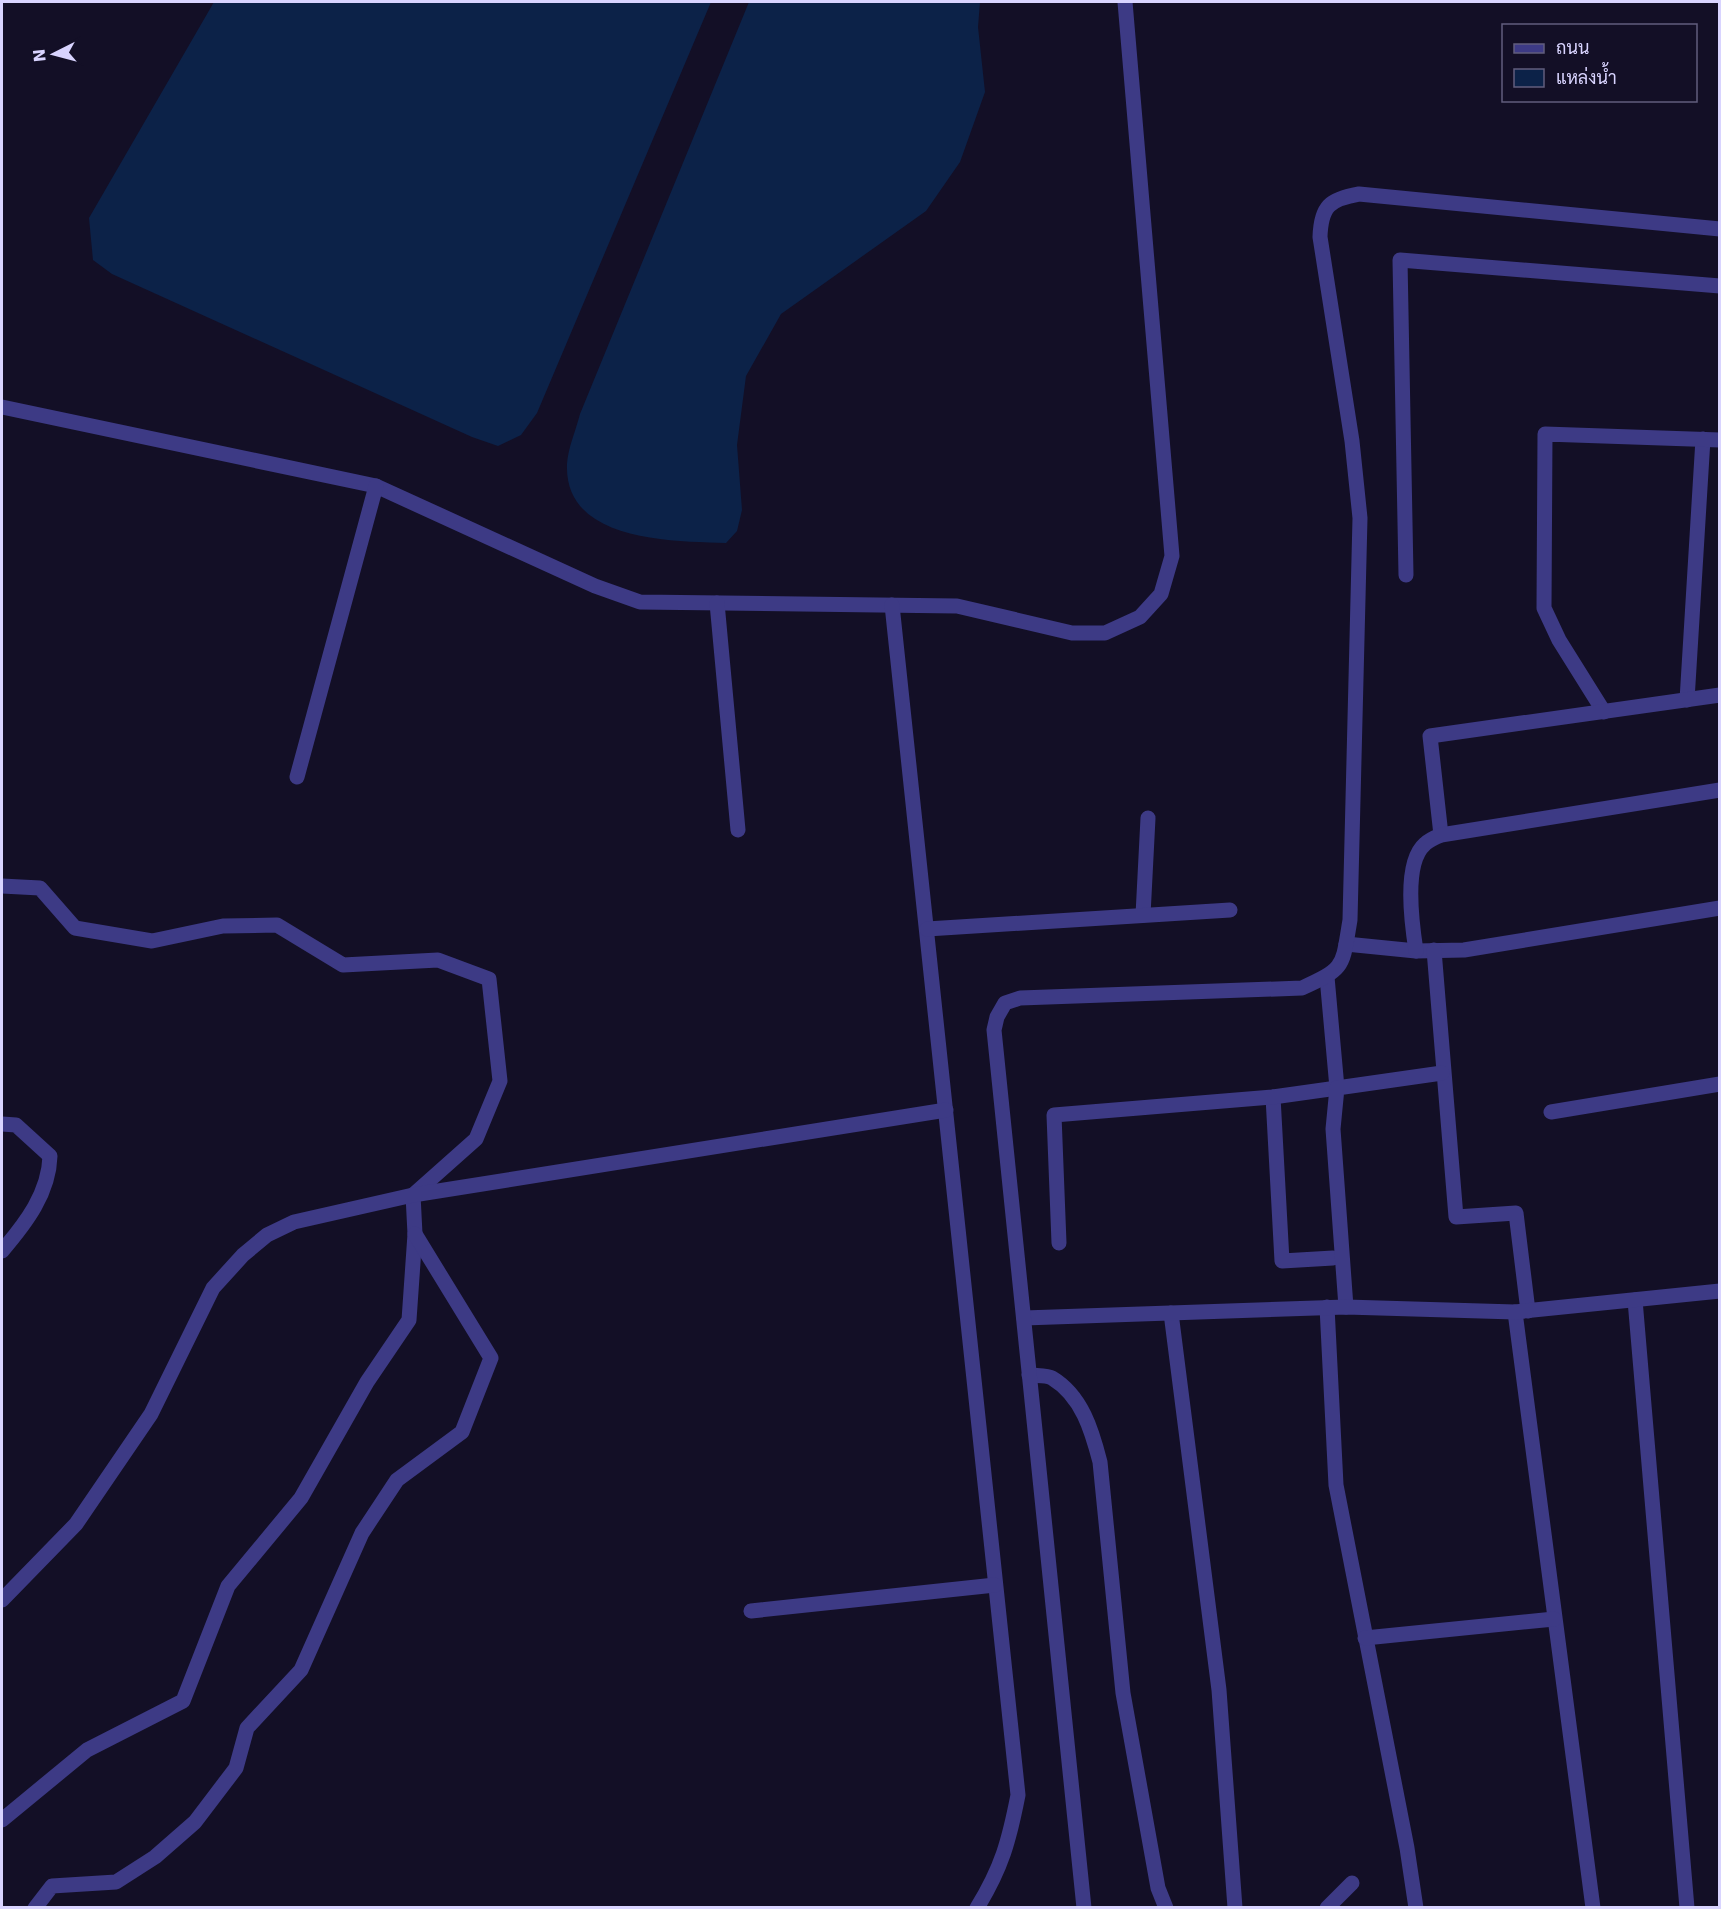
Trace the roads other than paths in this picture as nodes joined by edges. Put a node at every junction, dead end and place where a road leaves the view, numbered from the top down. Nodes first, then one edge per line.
1 (1125, 2) edge
2 (1719, 229) edge
3 (1719, 286) edge
4 (2, 407) edge
5 (1703, 439) junction
6 (1719, 440) edge
7 (376, 486) junction
8 (1406, 576) dead end
9 (717, 603) junction
10 (892, 605) junction
11 (1719, 695) edge
12 (1687, 700) junction
13 (1604, 712) junction
14 (297, 777) dead end
15 (1719, 790) edge
16 (1148, 818) dead end
17 (738, 830) dead end
18 (1442, 835) junction
19 (2, 886) edge
20 (1719, 908) edge
21 (1230, 910) dead end
22 (1143, 915) junction
23 (927, 929) junction
24 (1346, 944) junction
25 (1434, 950) junction
26 (1416, 951) junction
27 (1327, 977) junction
28 (1442, 1073) junction
29 (1719, 1084) edge
30 (1337, 1088) junction
31 (1273, 1097) junction
32 (946, 1110) junction
33 (1551, 1112) dead end
34 (2, 1124) edge
35 (412, 1195) junction
36 (415, 1234) junction
37 (1059, 1243) dead end
38 (2, 1251) edge
39 (1333, 1258) dead end
40 (1719, 1291) edge
41 (1635, 1300) junction
42 (1327, 1307) junction
43 (1346, 1307) junction
44 (1171, 1312) junction
45 (1521, 1312) junction
46 (1024, 1318) junction
47 (1029, 1375) junction
48 (995, 1585) junction
49 (2, 1600) edge
50 (751, 1611) dead end
51 (1554, 1618) junction
52 (1365, 1638) junction
53 (2, 1820) edge
54 (1352, 1883) dead end
55 (35, 1908) edge
56 (977, 1908) edge
57 (1084, 1908) edge
58 (1166, 1908) edge
59 (1235, 1908) edge
60 (1327, 1908) edge
61 (1416, 1908) edge
62 (1593, 1908) edge
63 (1687, 1908) edge

1 - 10 street
2 - 24 street
3 - 8 street
4 - 7 street
5 - 6 street
5 - 12 street
5 - 13 street
7 - 9 street
7 - 14 street
9 - 10 street
9 - 17 street
10 - 23 street
11 - 12 street
12 - 13 street
13 - 18 street
15 - 18 street
16 - 22 street
18 - 26 street
19 - 35 street
20 - 25 street
21 - 22 street
22 - 23 street
23 - 32 street
24 - 26 street
24 - 27 street
25 - 26 street
25 - 28 street
27 - 30 street
27 - 46 street
28 - 30 street
28 - 45 street
29 - 33 street
30 - 31 street
30 - 43 street
31 - 37 street
31 - 39 street
32 - 35 street
32 - 48 street
34 - 38 street
35 - 36 street
35 - 49 street
36 - 53 street
36 - 55 street
40 - 41 street
41 - 45 street
41 - 63 street
42 - 43 street
42 - 44 street
42 - 52 street
43 - 45 street
44 - 46 street
44 - 59 street
45 - 51 street
46 - 47 street
47 - 57 street
47 - 58 street
48 - 50 street
48 - 56 street
51 - 52 street
51 - 62 street
52 - 61 street
54 - 60 street

